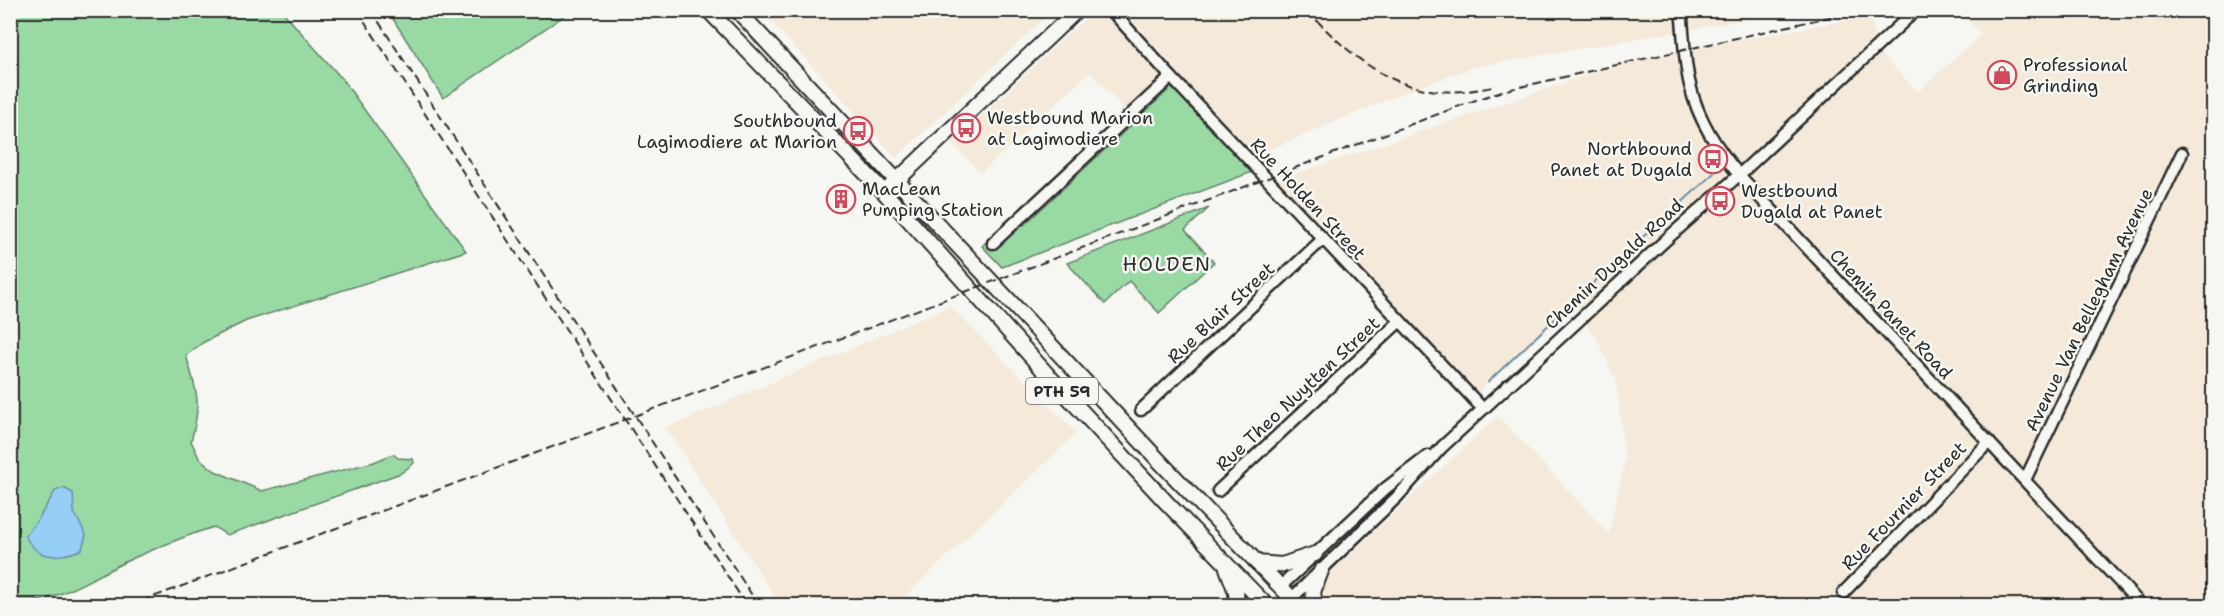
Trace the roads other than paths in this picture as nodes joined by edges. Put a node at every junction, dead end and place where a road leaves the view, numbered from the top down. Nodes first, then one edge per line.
1 (708, 10) edge
2 (737, 10) edge
3 (1077, 10) edge
4 (1111, 10) edge
5 (1681, 10) edge
6 (1916, 10) edge
7 (1171, 77) junction
8 (2182, 153) dead end
9 (1739, 175) junction
10 (896, 181) junction
11 (884, 192) junction
12 (1323, 239) junction
13 (993, 243) dead end
14 (1400, 321) junction
15 (1141, 410) dead end
16 (1483, 410) junction
17 (1989, 442) junction
18 (1442, 447) junction
19 (2025, 480) junction
20 (1218, 491) dead end
21 (1315, 554) junction
22 (1225, 563) junction
23 (1257, 563) junction
24 (1321, 571) junction
25 (1280, 587) junction
26 (1843, 593) dead end
27 (1291, 603) edge
28 (1264, 604) edge
29 (1237, 606) edge
30 (1315, 606) edge
31 (2142, 606) edge

1 - 11 main road, PTH 59
2 - 10 main road, PTH 59
3 - 10 main road
4 - 7 street, Rue Holden Street
5 - 9 street, Chemin Panet Road
6 - 9 street, Chemin Dugald Road
7 - 12 street, Rue Holden Street
7 - 13 street
8 - 19 street, Avenue Van Bellegham Avenue
9 - 16 street, Chemin Dugald Road
9 - 17 street, Chemin Panet Road
10 - 11 main road
10 - 23 main road, PTH 59
11 - 22 main road, PTH 59
12 - 14 street, Rue Holden Street
12 - 15 street, Rue Blair Street
14 - 16 street, Rue Holden Street
14 - 20 street, Rue Theo Nuytten Street
16 - 18 street, Chemin Dugald Road
17 - 19 street, Chemin Panet Road
17 - 26 street, Rue Fournier Street
18 - 21 street, Chemin Dugald Road
18 - 24 street, Chemin Dugald Road
19 - 31 street, Chemin Panet Road
21 - 23 main road
21 - 25 street, Chemin Dugald Road
22 - 28 main road, PTH 59
22 - 29 main road
23 - 25 main road, PTH 59
24 - 27 street, Chemin Dugald Road
24 - 30 main road
25 - 27 main road, PTH 59
25 - 28 main road, Chemin Dugald Road

